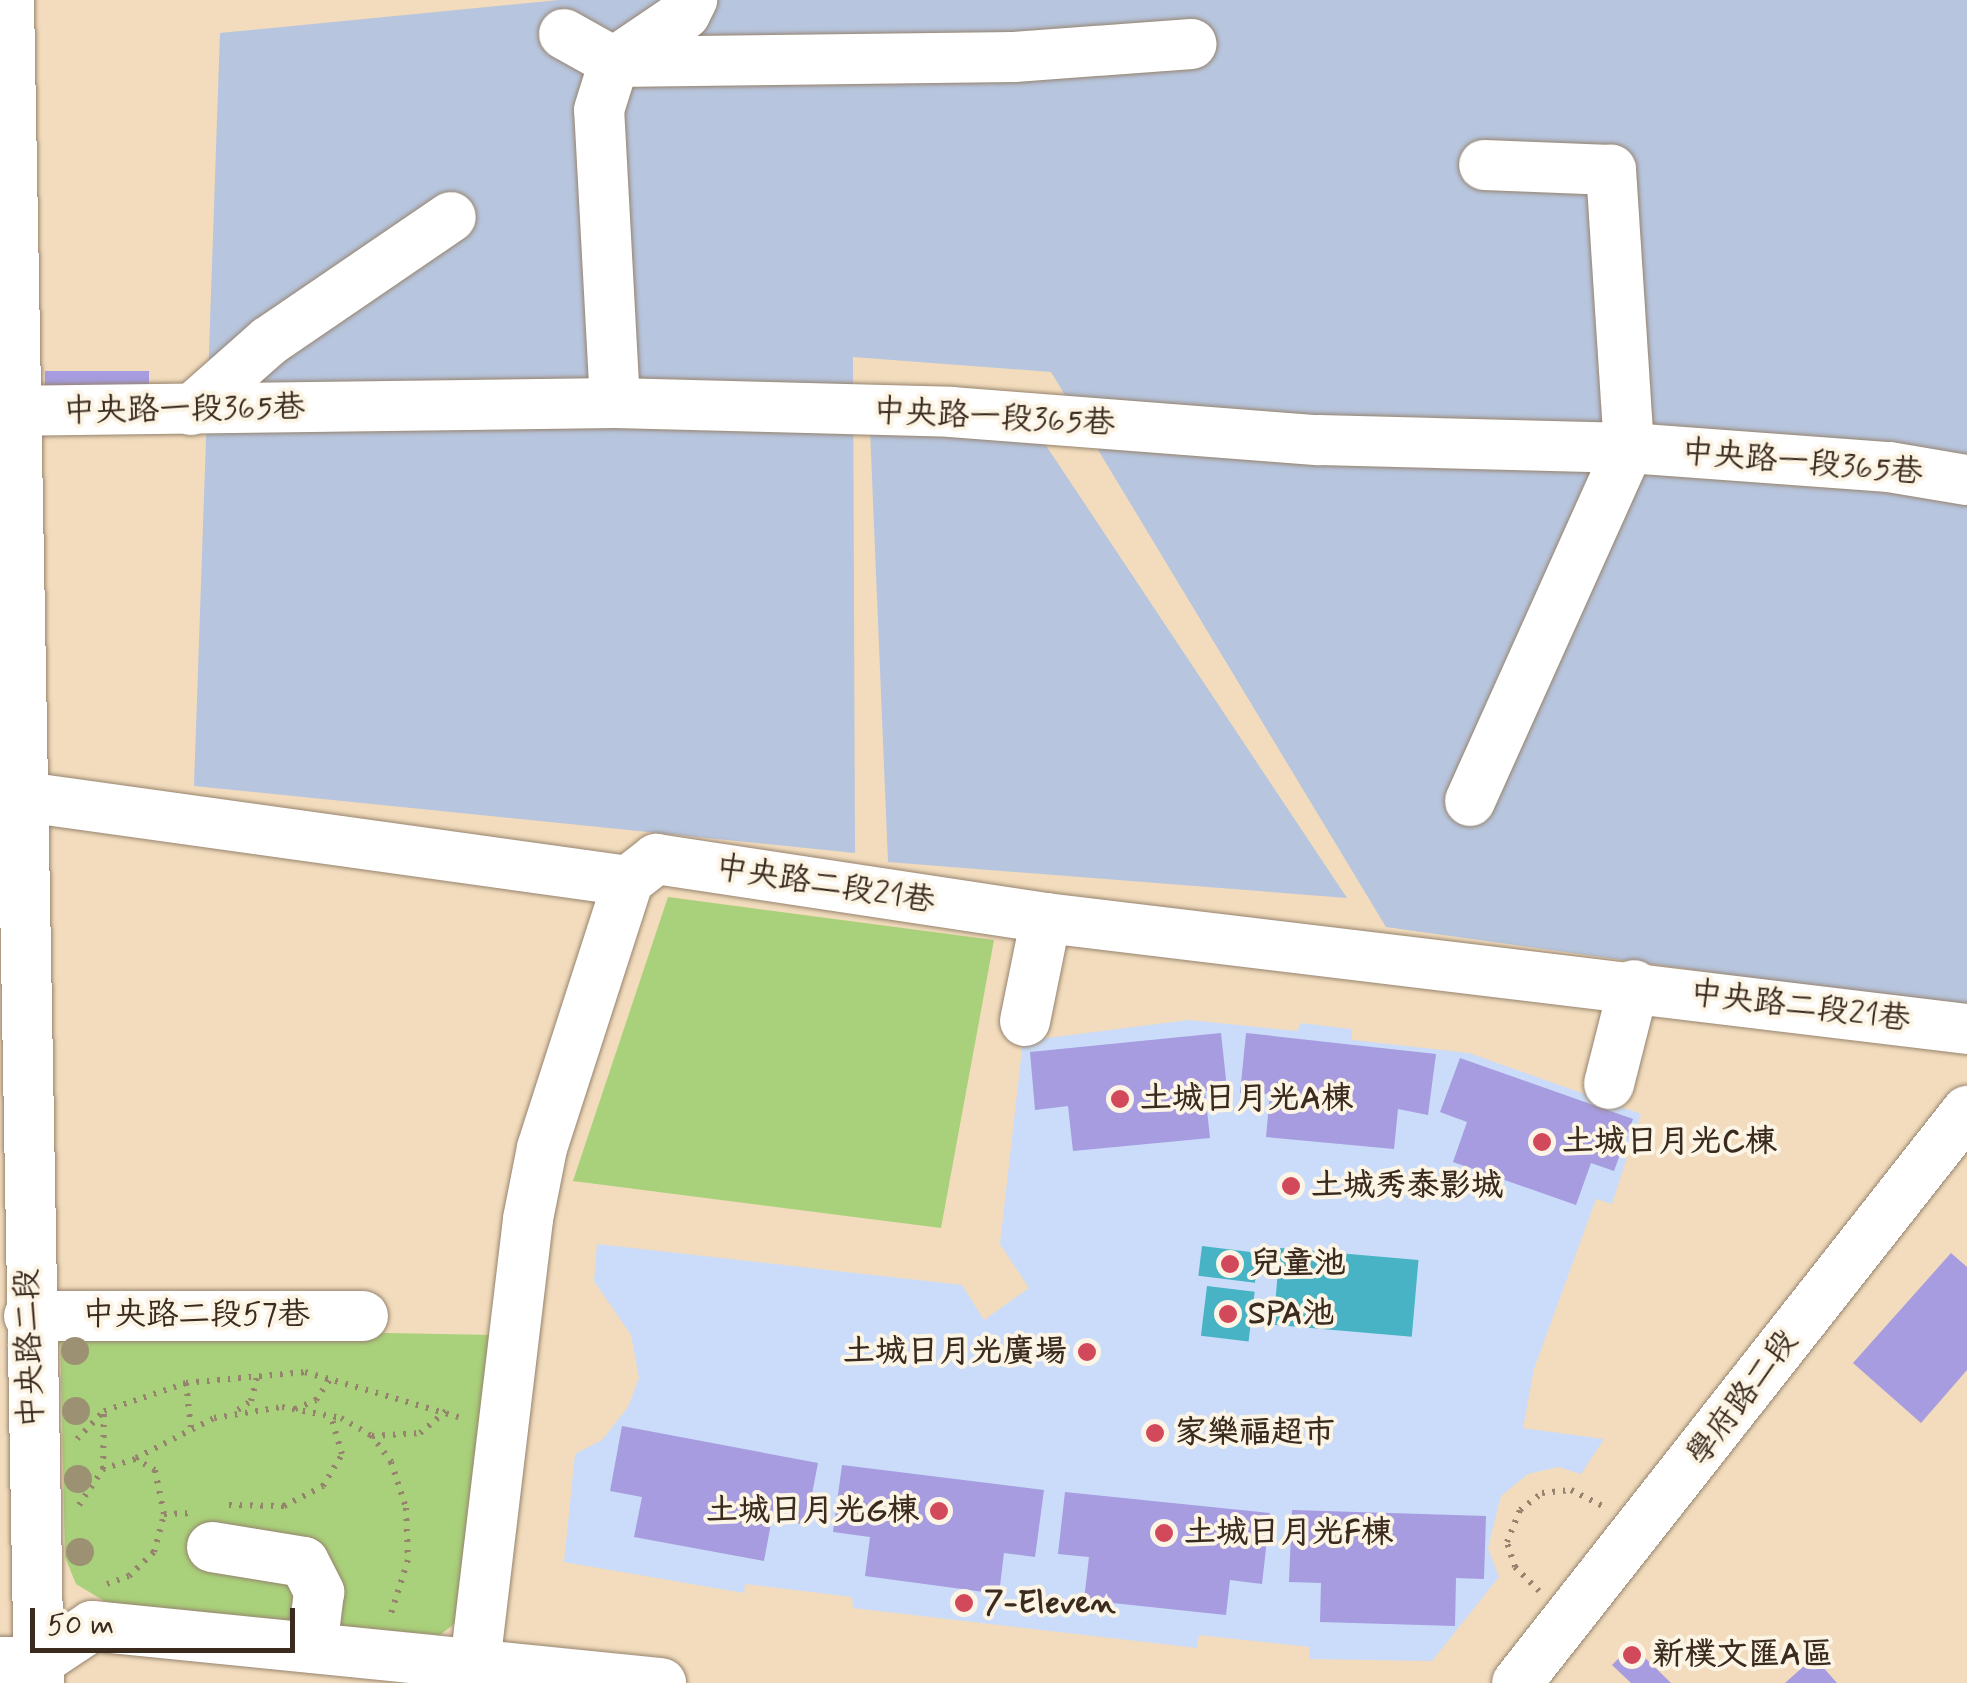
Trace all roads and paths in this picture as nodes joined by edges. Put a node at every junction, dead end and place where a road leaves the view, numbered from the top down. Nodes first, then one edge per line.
1 (9, 0) edge
2 (692, 0) edge
3 (564, 34) dead end
4 (1192, 44) dead end
5 (614, 62) junction
6 (1484, 164) dead end
7 (451, 218) dead end
8 (615, 404) junction
9 (192, 410) junction
10 (9, 412) edge
11 (1629, 448) junction
12 (1967, 480) edge
13 (10, 624) edge
14 (25, 797) junction
15 (1470, 801) dead end
16 (628, 881) junction
17 (1046, 918) junction
18 (12, 959) edge
19 (1634, 985) junction
20 (1025, 1022) dead end
21 (1967, 1029) edge
22 (1609, 1084) dead end
23 (1967, 1111) edge
24 (14, 1248) edge
25 (29, 1316) junction
26 (363, 1316) dead end
27 (258, 1374) junction
28 (332, 1378) junction
29 (186, 1383) junction
30 (294, 1409) dead end
31 (446, 1411) junction
32 (104, 1412) junction
33 (233, 1413) dead end
34 (331, 1416) dead end
35 (72, 1425) dead end
36 (191, 1428) dead end
37 (371, 1436) dead end
38 (498, 1439) junction
39 (103, 1469) junction
40 (73, 1495) dead end
41 (1608, 1509) dead end
42 (164, 1514) junction
43 (209, 1520) junction
44 (94, 1590) dead end
45 (1540, 1592) dead end
46 (312, 1648) junction
47 (26, 1669) edge
48 (384, 1669) edge
49 (488, 1671) edge
50 (661, 1683) edge
51 (1517, 1683) edge

1 - 10 street, 中央路二段
2 - 5 street
3 - 5 street
4 - 5 street
5 - 8 street
6 - 11 street
7 - 9 street
8 - 9 street, 中央路一段365巷
8 - 11 street, 中央路一段365巷
9 - 10 street, 中央路一段365巷
10 - 13 street, 中央路二段
11 - 12 street, 中央路一段365巷
11 - 15 street
13 - 14 street, 中央路二段
14 - 16 street
14 - 18 street, 中央路二段
16 - 17 street, 中央路二段21巷
16 - 38 street
17 - 19 street, 中央路二段21巷
17 - 20 street
18 - 24 street, 中央路二段
19 - 21 street, 中央路二段21巷
19 - 22 street
23 - 51 street, 學府路二段
24 - 25 street, 中央路二段
25 - 26 street, 中央路二段57巷
25 - 47 street, 中央路二段
27 - 28 path
27 - 29 path
27 - 33 path
28 - 30 path
28 - 31 path
29 - 32 path
29 - 36 path
31 - 37 path
31 - 38 path
32 - 35 path
32 - 39 path
34 - 43 path
38 - 49 street
39 - 40 path
39 - 42 path
41 - 45 path
42 - 43 path
42 - 44 path
43 - 46 street
46 - 47 street
46 - 48 street
48 - 49 street
49 - 50 street

